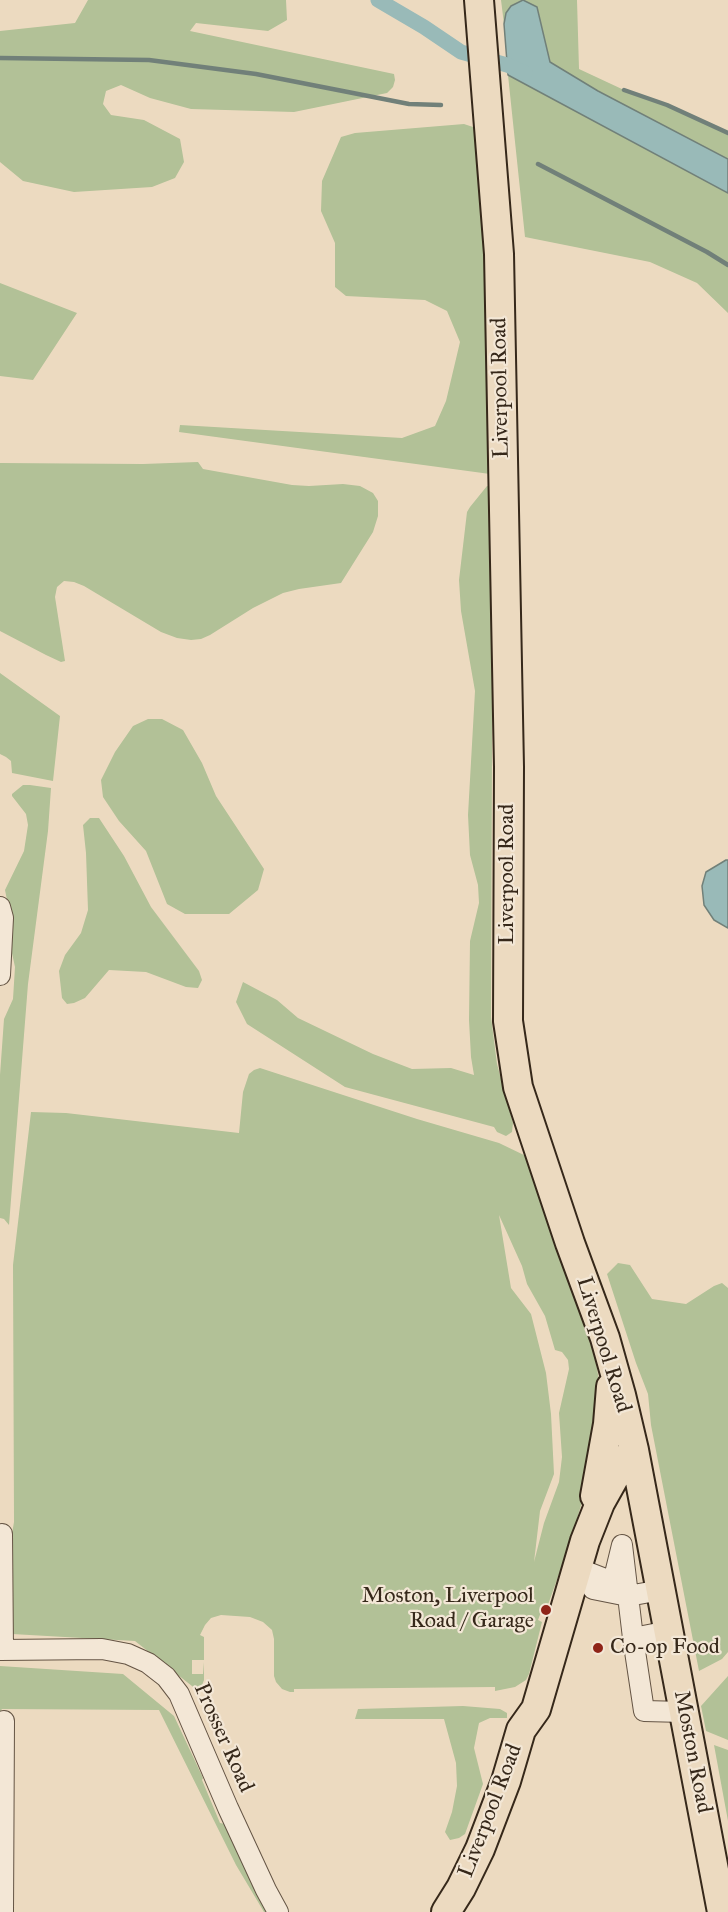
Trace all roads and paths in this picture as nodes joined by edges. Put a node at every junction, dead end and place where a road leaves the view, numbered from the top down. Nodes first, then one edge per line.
1 (479, 0) edge
2 (0, 908) edge
3 (0, 975) edge
4 (609, 1352) junction
5 (634, 1450) junction
6 (2, 1534) dead end
7 (585, 1566) junction
8 (661, 1590) junction
9 (628, 1596) junction
10 (669, 1631) junction
11 (633, 1638) junction
12 (2, 1650) edge
13 (536, 1709) junction
14 (684, 1712) junction
15 (4, 1721) dead end
16 (2, 1772) edge
17 (3, 1912) edge
18 (278, 1912) edge
19 (446, 1912) edge
20 (469, 1912) edge
21 (722, 1912) edge

1 - 4 highway, Liverpool Road
2 - 3 street
4 - 5 highway, Liverpool Road
4 - 7 highway
5 - 7 highway, Liverpool Road
5 - 8 highway, Moston Road
6 - 12 street
7 - 9 street
7 - 9 street
7 - 13 highway, Liverpool Road
8 - 9 street
8 - 10 highway, Moston Road
9 - 11 street
10 - 11 street
10 - 14 highway, Moston Road
11 - 14 street
12 - 18 street, Prosser Road
13 - 19 highway, Liverpool Road
13 - 20 highway, Liverpool Road
14 - 21 highway, Moston Road
15 - 16 street
16 - 17 street

